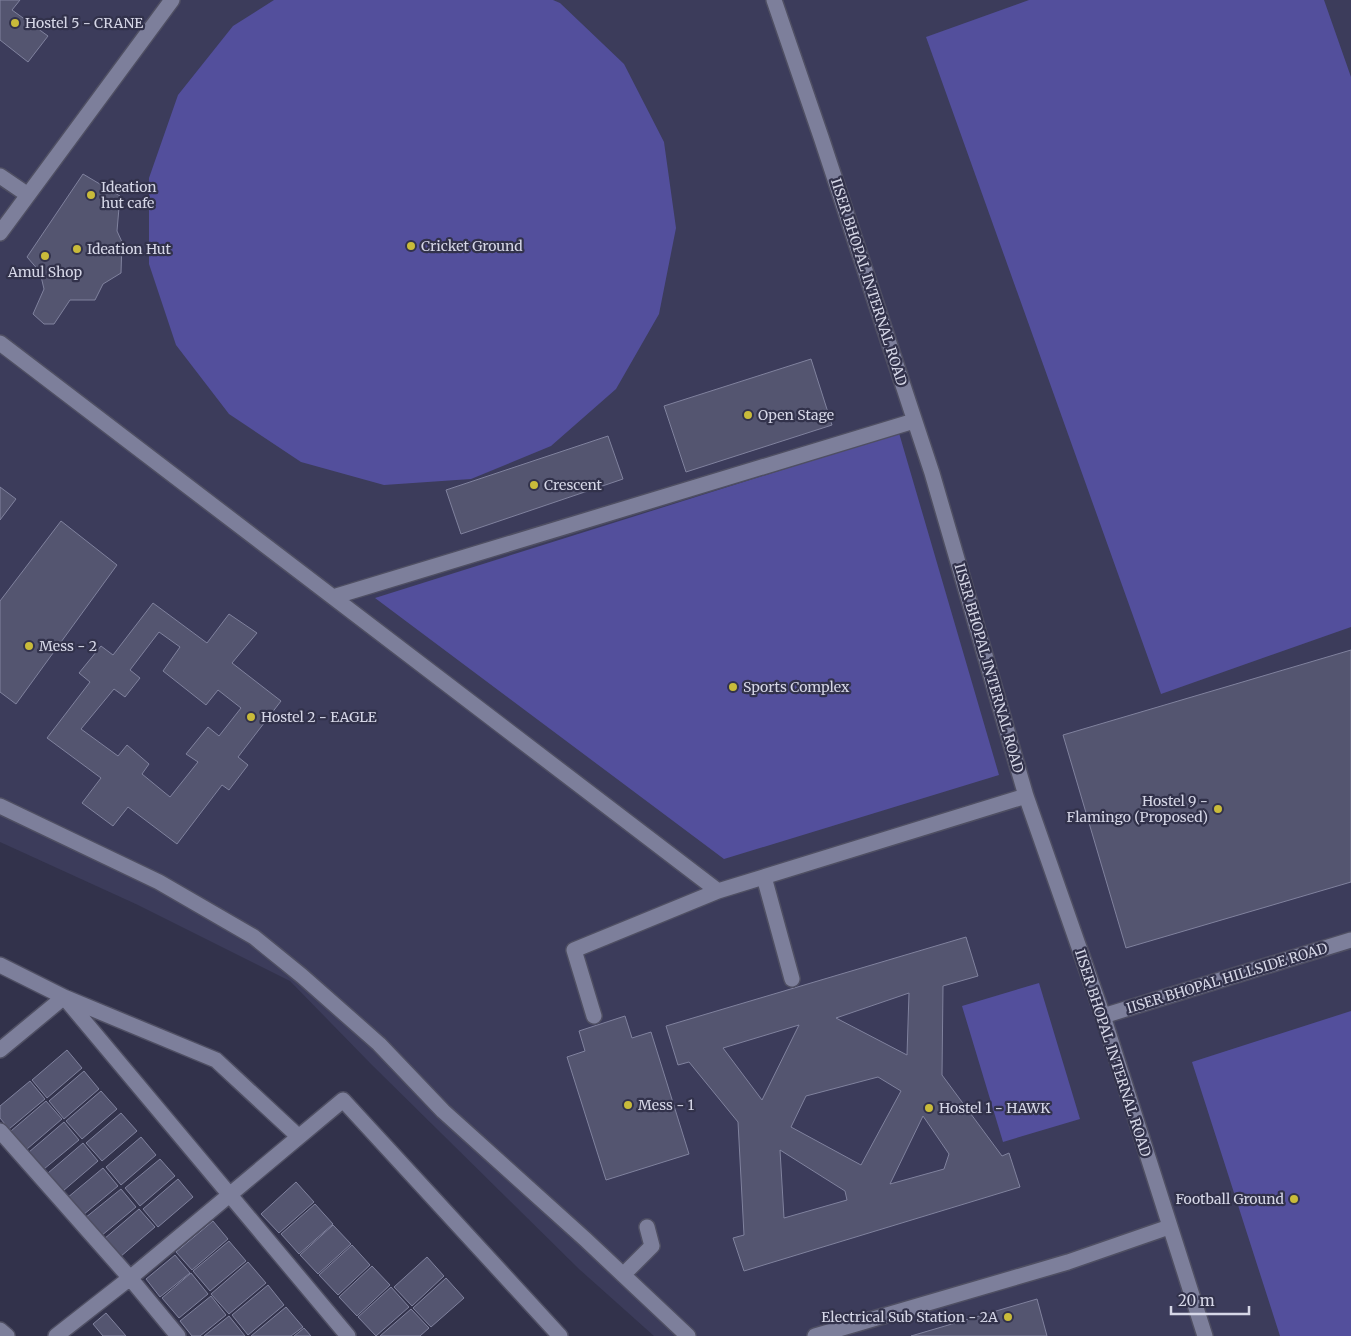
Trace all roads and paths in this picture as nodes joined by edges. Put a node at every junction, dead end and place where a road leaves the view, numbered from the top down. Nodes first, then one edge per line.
1 (172, 0) edge
2 (774, 0) edge
3 (0, 176) edge
4 (28, 195) junction
5 (0, 233) edge
6 (0, 343) edge
7 (914, 421) junction
8 (333, 598) junction
9 (1026, 796) junction
10 (0, 806) edge
11 (764, 877) junction
12 (718, 891) junction
13 (1351, 940) edge
14 (0, 965) edge
15 (792, 979) dead end
16 (64, 997) junction
17 (594, 1016) dead end
18 (1103, 1016) junction
19 (0, 1050) edge
20 (0, 1131) edge
21 (299, 1137) junction
22 (230, 1194) junction
23 (647, 1227) dead end
24 (1169, 1227) junction
25 (623, 1275) junction
26 (130, 1278) junction
27 (0, 1330) edge
28 (7, 1336) edge
29 (56, 1336) edge
30 (178, 1336) edge
31 (348, 1336) edge
32 (560, 1336) edge
33 (688, 1336) edge
34 (814, 1336) edge
35 (1205, 1336) edge

1 - 4 street
2 - 7 street, IISER BHOPAL INTERNAL ROAD
3 - 4 street
4 - 5 street
6 - 8 street
7 - 8 street
7 - 9 street, IISER BHOPAL INTERNAL ROAD
8 - 12 street
9 - 11 street
9 - 18 street, IISER BHOPAL INTERNAL ROAD
10 - 25 street
11 - 12 street
11 - 15 street
12 - 17 street
13 - 18 street, IISER BHOPAL HILLSIDE ROAD
14 - 16 street
16 - 19 street
16 - 21 street
16 - 22 street
18 - 24 street, IISER BHOPAL INTERNAL ROAD
20 - 26 street
21 - 22 street
21 - 32 street
22 - 26 street
22 - 31 street
23 - 25 street
24 - 34 street
24 - 35 street, IISER BHOPAL INTERNAL ROAD
25 - 33 street
26 - 29 street
26 - 30 street
27 - 28 street

